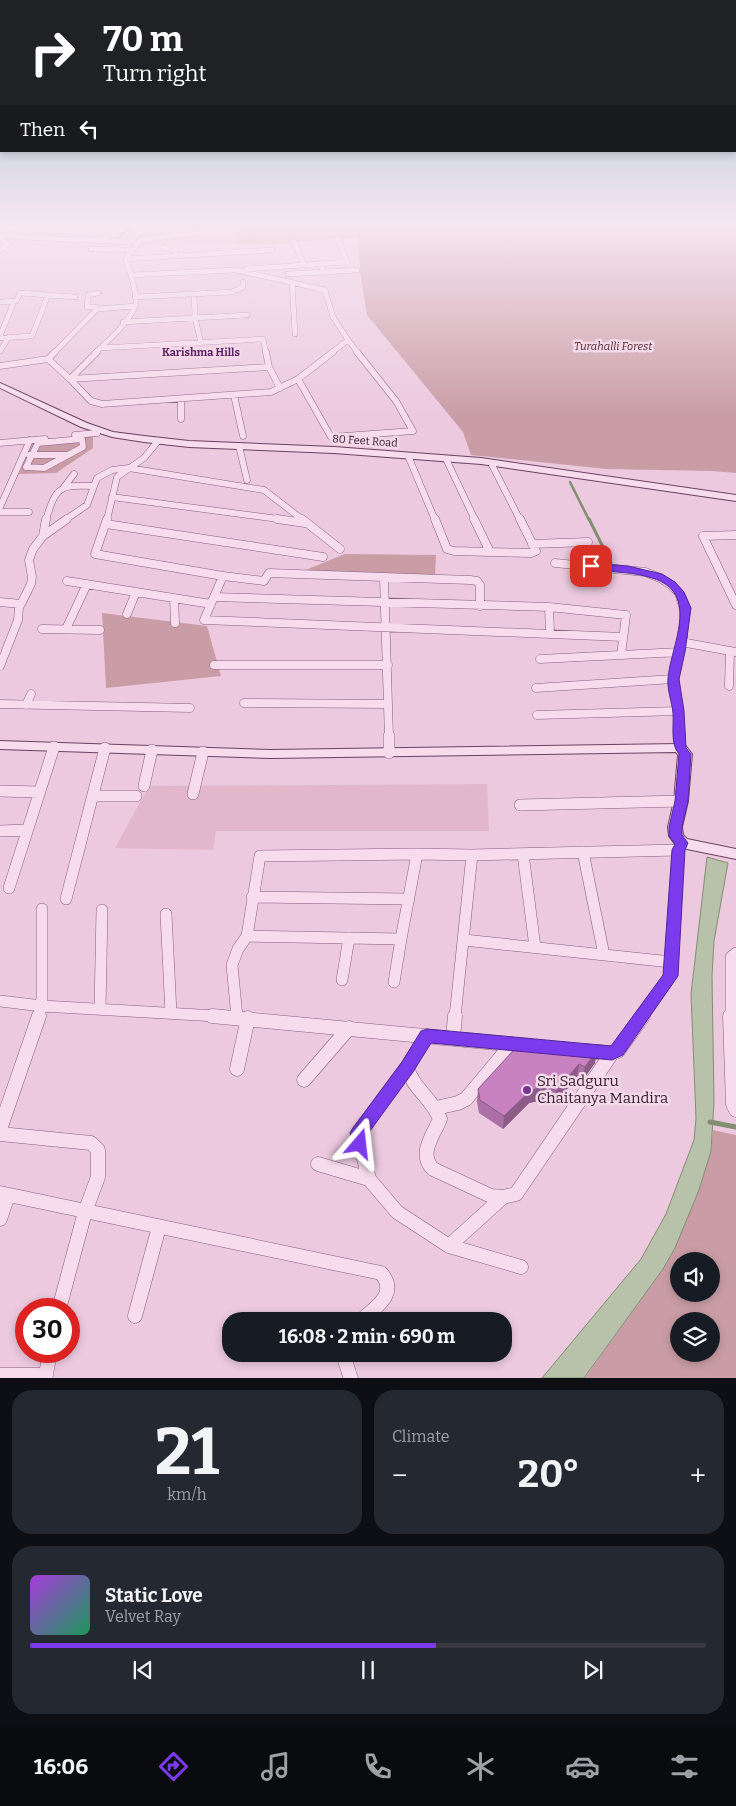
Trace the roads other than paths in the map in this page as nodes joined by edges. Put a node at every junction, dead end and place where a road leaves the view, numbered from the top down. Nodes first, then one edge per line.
1 (133, 287) edge
2 (242, 287) edge
3 (292, 287) edge
4 (314, 287) edge
5 (98, 293) dead end
6 (194, 294) junction
7 (48, 295) junction
8 (75, 297) dead end
9 (135, 297) junction
10 (0, 302) edge
11 (14, 302) junction
12 (135, 306) junction
13 (97, 309) junction
14 (247, 315) dead end
15 (195, 318) junction
16 (123, 322) junction
17 (295, 334) dead end
18 (0, 337) edge
19 (9, 337) junction
20 (348, 340) junction
21 (201, 343) junction
22 (100, 348) junction
23 (0, 351) edge
24 (48, 359) junction
25 (0, 366) edge
26 (269, 367) junction
27 (70, 379) junction
28 (298, 379) junction
29 (0, 387) edge
30 (280, 388) junction
31 (234, 396) junction
32 (181, 400) junction
33 (181, 419) dead end
34 (98, 432) junction
35 (243, 436) dead end
36 (30, 440) junction
37 (157, 442) junction
38 (0, 443) edge
39 (238, 447) junction
40 (23, 455) junction
41 (32, 455) junction
42 (68, 455) junction
43 (409, 458) junction
44 (447, 461) junction
45 (492, 465) junction
46 (129, 468) junction
47 (74, 474) dead end
48 (247, 480) dead end
49 (94, 486) junction
50 (64, 487) junction
51 (112, 497) junction
52 (736, 499) edge
53 (0, 507) edge
54 (0, 512) edge
55 (29, 512) dead end
56 (306, 523) junction
57 (106, 524) junction
58 (736, 535) edge
59 (42, 536) junction
60 (588, 542) dead end
61 (532, 544) junction
62 (340, 549) dead end
63 (490, 552) junction
64 (322, 557) dead end
65 (555, 563) dead end
66 (223, 576) junction
67 (384, 578) junction
68 (67, 580) dead end
69 (87, 584) junction
70 (136, 592) junction
71 (174, 598) junction
72 (212, 600) junction
73 (0, 602) edge
74 (385, 603) junction
75 (20, 604) junction
76 (736, 605) edge
77 (480, 606) junction
78 (549, 607) junction
79 (127, 614) dead end
80 (175, 623) dead end
81 (386, 627) junction
82 (42, 629) dead end
83 (66, 629) junction
84 (100, 630) dead end
85 (550, 633) junction
86 (622, 637) junction
87 (681, 642) junction
88 (733, 651) edge
89 (680, 652) junction
90 (621, 655) junction
91 (540, 659) dead end
92 (214, 665) dead end
93 (388, 665) junction
94 (0, 666) edge
95 (674, 679) junction
96 (729, 686) dead end
97 (536, 688) dead end
98 (31, 694) dead end
99 (244, 703) dead end
100 (0, 704) edge
101 (388, 704) junction
102 (26, 705) junction
103 (190, 708) dead end
104 (679, 711) junction
105 (537, 715) dead end
106 (54, 747) junction
107 (1, 748) edge
108 (105, 748) junction
109 (680, 748) junction
110 (152, 750) junction
111 (203, 752) junction
112 (389, 753) junction
113 (144, 786) dead end
114 (0, 791) edge
115 (39, 792) junction
116 (194, 794) dead end
117 (93, 796) junction
118 (136, 796) dead end
119 (681, 801) junction
120 (520, 805) dead end
121 (27, 830) junction
122 (0, 831) edge
123 (680, 846) junction
124 (583, 852) junction
125 (417, 854) junction
126 (523, 854) junction
127 (736, 854) edge
128 (472, 855) junction
129 (9, 888) dead end
130 (252, 897) junction
131 (66, 899) dead end
132 (408, 899) junction
133 (42, 909) dead end
134 (102, 910) dead end
135 (166, 914) dead end
136 (247, 936) junction
137 (349, 938) junction
138 (401, 939) junction
139 (464, 940) junction
140 (535, 947) junction
141 (736, 953) edge
142 (604, 955) junction
143 (671, 962) junction
144 (342, 980) dead end
145 (394, 982) dead end
146 (0, 1001) edge
147 (42, 1006) junction
148 (100, 1009) junction
149 (171, 1013) junction
150 (243, 1018) junction
151 (349, 1028) junction
152 (427, 1036) junction
153 (453, 1038) junction
154 (512, 1044) junction
155 (540, 1047) edge
156 (576, 1050) edge
157 (612, 1053) junction
158 (408, 1067) junction
159 (238, 1069) dead end
160 (304, 1080) dead end
161 (436, 1108) junction
162 (736, 1110) edge
163 (0, 1128) edge
164 (318, 1164) dead end
165 (369, 1179) junction
166 (4, 1194) edge
167 (503, 1197) junction
168 (85, 1212) junction
169 (0, 1219) edge
170 (159, 1227) junction
171 (449, 1246) junction
172 (521, 1267) dead end
173 (62, 1298) edge
174 (370, 1312) edge
175 (135, 1316) dead end
176 (346, 1362) edge
177 (48, 1363) edge
178 (0, 1374) edge
179 (351, 1378) edge

1 - 9 street
2 - 6 street
3 - 17 street
4 - 20 street
5 - 13 street
6 - 9 street
6 - 15 street
7 - 8 street
7 - 11 street
7 - 19 street
9 - 12 street
10 - 11 street
11 - 18 street
12 - 13 street
12 - 16 street
13 - 24 street
14 - 15 street
15 - 16 street
15 - 21 street
16 - 22 street
18 - 19 street
19 - 23 street
20 - 28 street
20 - 28 street
21 - 22 street
21 - 26 street
22 - 27 street
24 - 25 street
24 - 27 street
26 - 27 street
26 - 30 street
27 - 32 street
28 - 30 street
29 - 34 main road, 80 Feet Road
29 - 37 main road, 80 Feet Road
30 - 31 street
31 - 32 street
31 - 35 street
32 - 33 street
34 - 36 street
34 - 37 main road, 80 Feet Road
36 - 38 street
36 - 40 street
37 - 39 main road, 80 Feet Road
37 - 46 street
39 - 43 main road, 80 Feet Road
39 - 48 street
39 - 52 main road, 80 Feet Road
40 - 41 street
40 - 53 street
41 - 42 street
41 - 42 street
41 - 42 street
43 - 44 main road, 80 Feet Road
43 - 63 street
44 - 45 main road, 80 Feet Road
44 - 63 street
45 - 52 main road, 80 Feet Road
45 - 61 street
46 - 49 street
46 - 51 street
46 - 56 street
47 - 50 street
49 - 50 street
49 - 59 street
50 - 59 street
51 - 56 street
51 - 57 street
54 - 55 street
56 - 62 street
57 - 64 street
57 - 66 street
58 - 76 street
59 - 75 street
60 - 61 street
61 - 63 street
65 - 87 street
66 - 67 street
66 - 72 street
67 - 74 street
67 - 77 street
68 - 69 street
69 - 70 street
69 - 83 street
70 - 71 street
70 - 79 street
71 - 72 street
71 - 80 street
72 - 74 street
72 - 81 street
73 - 75 street
74 - 77 street
74 - 81 street
75 - 94 street
77 - 78 street
78 - 85 street
78 - 86 street
81 - 85 street
81 - 93 street
82 - 83 street
83 - 84 street
85 - 86 street
86 - 90 street
87 - 88 street
87 - 89 street
88 - 96 street
89 - 90 street
89 - 95 street
90 - 91 street
92 - 93 street
93 - 101 street
95 - 97 street
95 - 104 street
98 - 102 street
99 - 101 street
100 - 102 street
101 - 112 street
102 - 103 street
104 - 105 street
104 - 109 street
106 - 107 main road
106 - 108 main road
106 - 115 street
108 - 110 main road
108 - 117 street
109 - 112 main road
109 - 119 main road
110 - 111 main road
110 - 113 street
111 - 112 main road
111 - 116 street
114 - 115 street
115 - 121 street
117 - 118 street
117 - 131 street
119 - 120 street
119 - 123 main road
121 - 122 street
121 - 129 street
123 - 124 street
123 - 127 main road
123 - 143 street
124 - 126 street
124 - 142 street
125 - 128 street
125 - 130 street
125 - 132 street
126 - 128 street
126 - 140 street
128 - 139 street
130 - 132 street
130 - 136 street
132 - 138 street
133 - 147 street
134 - 148 street
135 - 149 street
136 - 137 street
136 - 150 street
137 - 138 street
137 - 144 street
138 - 145 street
139 - 140 street
139 - 153 street
140 - 142 street
141 - 162 street
142 - 143 street
143 - 157 street
146 - 147 street
147 - 148 street
147 - 163 street
148 - 149 street
149 - 150 street
150 - 151 street
150 - 159 street
151 - 152 street
151 - 160 street
152 - 153 street
152 - 158 street
153 - 154 street
154 - 155 street
154 - 161 street
156 - 157 street
157 - 167 street
158 - 161 street
158 - 165 street
161 - 167 street
163 - 168 street
164 - 165 street
165 - 171 street
166 - 168 street
166 - 169 street
167 - 171 street
168 - 170 street
168 - 173 street
170 - 174 street
170 - 175 street
171 - 172 street
176 - 179 street
177 - 178 street

